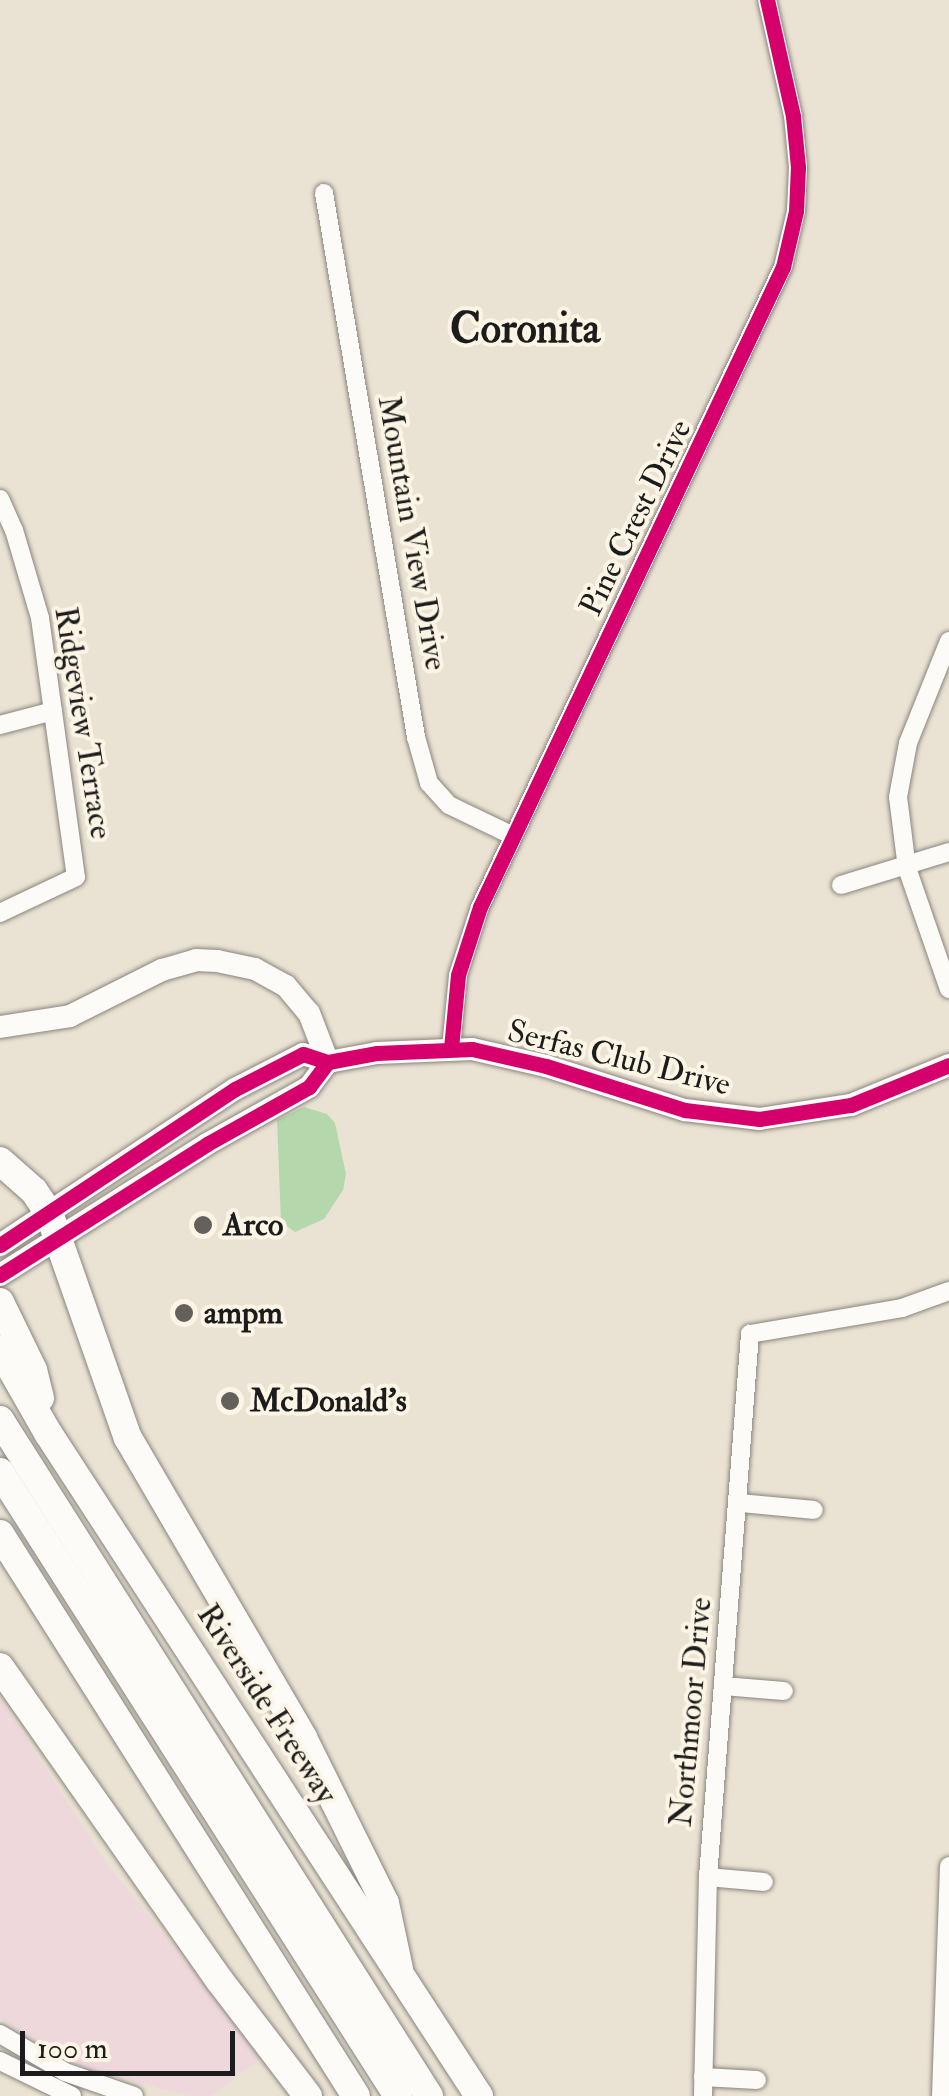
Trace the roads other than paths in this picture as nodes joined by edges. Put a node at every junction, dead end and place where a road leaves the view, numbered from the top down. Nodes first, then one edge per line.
1 (767, 0) edge
2 (324, 193) dead end
3 (0, 500) edge
4 (7, 534) edge
5 (949, 641) edge
6 (53, 711) junction
7 (0, 724) edge
8 (513, 836) junction
9 (949, 852) edge
10 (906, 868) junction
11 (841, 885) dead end
12 (0, 913) edge
13 (949, 988) edge
14 (0, 1027) edge
15 (451, 1048) junction
16 (328, 1062) junction
17 (949, 1065) edge
18 (0, 1160) edge
19 (54, 1226) junction
20 (0, 1246) edge
21 (0, 1276) edge
22 (949, 1291) edge
23 (0, 1302) edge
24 (0, 1349) edge
25 (0, 1420) edge
26 (48, 1434) junction
27 (0, 1472) edge
28 (740, 1503) junction
29 (814, 1510) dead end
30 (0, 1534) edge
31 (0, 1667) edge
32 (723, 1686) junction
33 (784, 1691) dead end
34 (949, 1866) edge
35 (708, 1877) junction
36 (764, 1882) dead end
37 (399, 1968) junction
38 (0, 2034) edge
39 (32, 2055) junction
40 (0, 2060) edge
41 (20, 2074) junction
42 (703, 2076) junction
43 (757, 2080) dead end
44 (72, 2096) edge
45 (134, 2096) edge
46 (308, 2096) edge
47 (356, 2096) edge
48 (398, 2096) edge
49 (430, 2096) edge
50 (479, 2096) edge
51 (704, 2096) edge
52 (942, 2096) edge

1 - 8 street, Pine Crest Drive
2 - 8 street, Mountain View Drive
3 - 4 street, Ridgeview Terrace
4 - 6 street, Ridgeview Terrace
5 - 10 street
6 - 7 street
6 - 12 street, Ridgeview Terrace
8 - 15 street, Pine Crest Drive
9 - 10 street
10 - 11 street
10 - 13 street
14 - 16 main road
15 - 16 main road, Serfas Club Drive
15 - 17 main road, Serfas Club Drive
16 - 19 main road, Serfas Club Drive
16 - 19 main road, Serfas Club Drive
18 - 19 highway
19 - 20 main road, Serfas Club Drive
19 - 21 main road, Serfas Club Drive
19 - 37 highway
22 - 28 street, Northmoor Drive
23 - 26 highway
24 - 26 highway, Riverside Freeway
25 - 49 highway
26 - 37 highway, Riverside Freeway
27 - 48 highway
28 - 29 street
28 - 32 street, Northmoor Drive
30 - 47 highway
31 - 46 highway
32 - 33 street
32 - 35 street, Northmoor Drive
34 - 52 street
35 - 36 street
35 - 42 street, Northmoor Drive
37 - 50 highway, Riverside Freeway
38 - 39 street
39 - 41 street
39 - 45 street
40 - 41 street
41 - 44 street
42 - 43 street
42 - 51 street, Northmoor Drive

